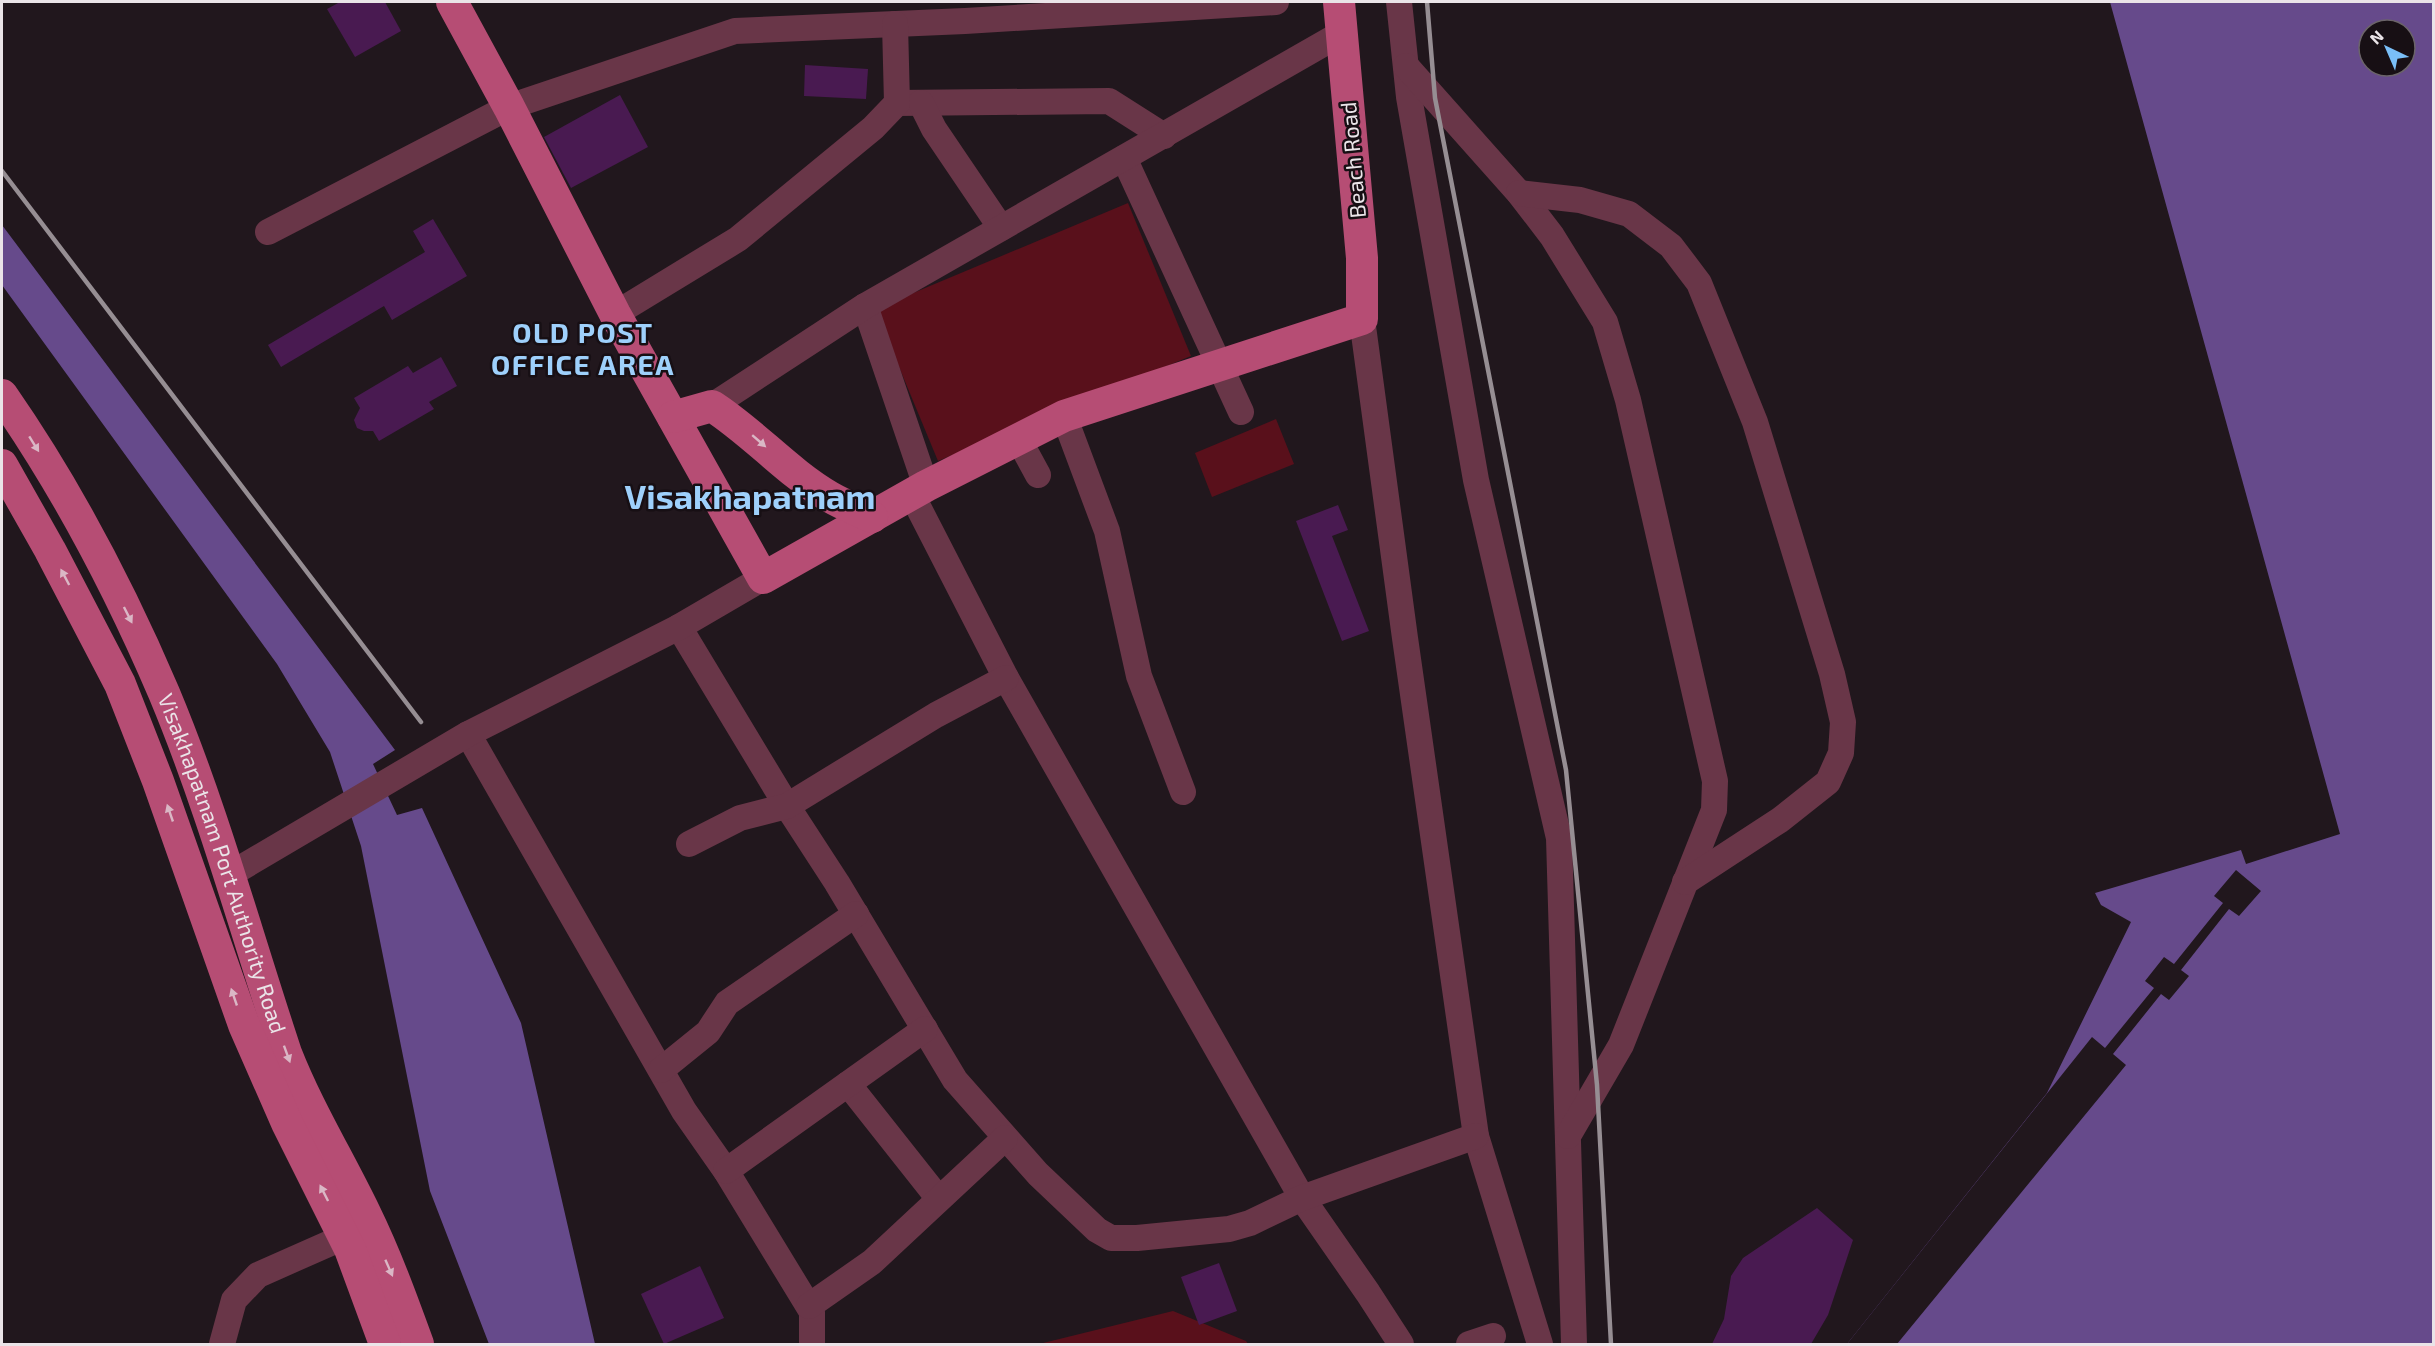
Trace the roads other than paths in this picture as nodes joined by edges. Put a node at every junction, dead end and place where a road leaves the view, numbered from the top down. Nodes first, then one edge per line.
1 (1276, 2) edge
2 (1340, 2) edge
3 (1399, 2) edge
4 (455, 3) edge
5 (1093, 7) edge
6 (964, 11) edge
7 (895, 24) junction
8 (1342, 33) junction
9 (1406, 66) junction
10 (909, 103) junction
11 (509, 107) junction
12 (1164, 136) junction
13 (1124, 158) junction
14 (1519, 193) junction
15 (1001, 228) junction
16 (268, 232) dead end
17 (865, 306) junction
18 (615, 314) junction
19 (1362, 319) junction
20 (1219, 364) junction
21 (2, 395) edge
22 (712, 406) junction
23 (1241, 412) dead end
24 (1064, 416) junction
25 (673, 417) junction
26 (1019, 440) junction
27 (2, 465) edge
28 (1038, 475) dead end
29 (919, 491) junction
30 (872, 517) junction
31 (764, 578) junction
32 (679, 627) junction
33 (1006, 678) junction
34 (468, 734) junction
35 (1183, 792) dead end
36 (787, 806) junction
37 (689, 844) dead end
38 (229, 875) junction
39 (1685, 882) junction
40 (856, 914) junction
41 (925, 1029) junction
42 (661, 1070) junction
43 (848, 1084) junction
44 (1476, 1136) junction
45 (1568, 1136) junction
46 (1005, 1138) junction
47 (726, 1171) junction
48 (1302, 1198) junction
49 (939, 1200) junction
50 (357, 1231) junction
51 (809, 1306) junction
52 (222, 1344) edge
53 (385, 1344) edge
54 (418, 1344) edge
55 (812, 1344) edge
56 (1401, 1344) edge
57 (1540, 1344) edge
58 (1574, 1344) edge

1 - 5 street
2 - 8 main road, Beach Road
3 - 9 street
4 - 11 main road
5 - 6 street
6 - 7 street
7 - 10 street
7 - 11 street
8 - 12 street
8 - 19 main road, Beach Road
9 - 14 street
9 - 45 street
10 - 12 street
10 - 15 street
10 - 18 street
11 - 16 street
11 - 18 main road
12 - 13 street
13 - 15 street
13 - 20 street
14 - 39 street
14 - 39 street
15 - 17 street
17 - 22 street
17 - 29 street
18 - 25 main road
19 - 20 main road
19 - 44 street
20 - 23 street
20 - 24 main road
21 -> 38 main road, Visakhapatnam Port Authority Road
22 - 25 main road
22 -> 30 main road
24 - 26 main road
24 - 35 street
25 - 31 main road
26 - 28 street
26 - 29 main road
50 -> 27 main road, Visakhapatnam Port Authority Road
29 - 30 main road
29 - 33 street
30 - 31 main road
31 - 32 street
32 - 34 street
32 - 36 street
33 - 36 street
33 - 48 street
34 - 38 street
34 - 42 street
36 - 37 street
36 - 40 street
38 -> 50 main road, Visakhapatnam Port Authority Road
39 - 45 street
40 - 41 street
40 - 42 street
41 - 43 street
41 - 46 street
42 - 47 street
43 - 47 street
43 - 49 street
44 - 48 street
44 - 57 street
45 - 58 street
46 - 48 street
46 - 49 street
47 - 51 street
48 - 56 street
49 - 51 street
50 - 52 street
50 - 53 main road, Visakhapatnam Port Authority Road
50 -> 54 main road, Visakhapatnam Port Authority Road
51 - 55 street

